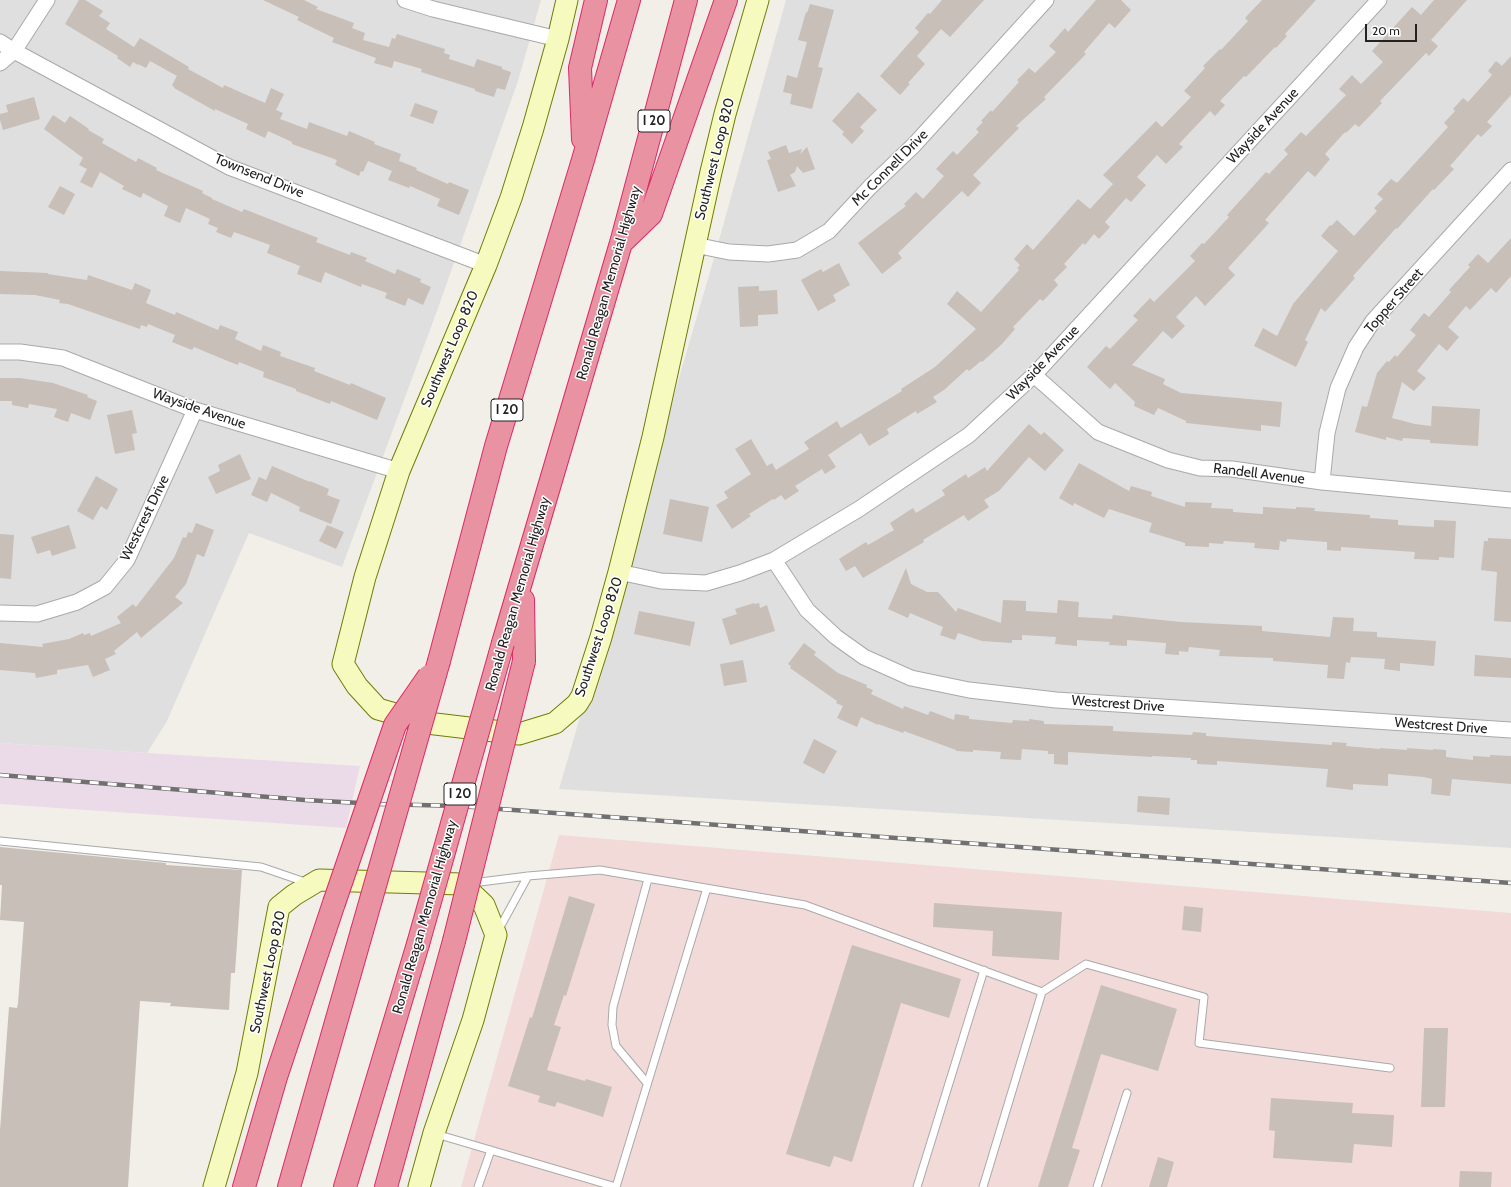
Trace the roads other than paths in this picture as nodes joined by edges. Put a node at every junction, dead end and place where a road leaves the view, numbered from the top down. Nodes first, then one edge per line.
1 (47, 0) edge
2 (405, 0) edge
3 (568, 0) edge
4 (596, 0) edge
5 (629, 0) edge
6 (686, 0) edge
7 (726, 0) edge
8 (758, 0) edge
9 (1046, 0) edge
10 (1378, 0) edge
11 (558, 39) junction
12 (0, 42) edge
13 (14, 51) junction
14 (0, 63) edge
15 (583, 160) junction
16 (1511, 170) edge
17 (621, 243) junction
18 (695, 245) junction
19 (486, 264) junction
20 (0, 352) edge
21 (1034, 375) junction
22 (195, 410) junction
23 (399, 471) junction
24 (1322, 482) junction
25 (1511, 500) edge
26 (774, 560) junction
27 (620, 572) junction
28 (522, 581) junction
29 (0, 612) edge
30 (438, 661) junction
31 (1511, 730) edge
32 (0, 841) edge
33 (528, 876) junction
34 (648, 879) junction
35 (462, 884) junction
36 (312, 885) junction
37 (707, 888) junction
38 (496, 935) junction
39 (984, 970) junction
40 (1042, 992) junction
41 (1390, 1068) dead end
42 (647, 1083) junction
43 (1127, 1093) dead end
44 (434, 1133) junction
45 (491, 1150) junction
46 (214, 1187) edge
47 (244, 1187) edge
48 (290, 1187) edge
49 (345, 1187) edge
50 (386, 1187) edge
51 (419, 1187) edge
52 (478, 1187) edge
53 (616, 1187) edge
54 (917, 1187) edge
55 (983, 1187) edge
56 (1097, 1187) edge

1 - 13 street
2 - 11 street
3 - 11 main road, Southwest Loop 820
4 - 15 highway
5 - 15 highway, I 20
6 - 17 highway, Ronald Reagan Memorial Highway / I 20
7 - 17 highway
8 - 18 main road, Southwest Loop 820
9 - 18 street, Mc Connell Drive
10 - 21 street, Wayside Avenue
11 - 19 main road, Southwest Loop 820
12 - 13 street, Townsend Drive
13 - 14 street
13 - 19 street, Townsend Drive
15 - 30 highway, I 20
16 - 24 street, Topper Street
17 - 28 highway, Ronald Reagan Memorial Highway / I 20
18 - 27 main road, Southwest Loop 820
19 - 23 main road, Southwest Loop 820
20 - 22 street, Wayside Avenue
21 - 24 street, Randell Avenue
21 - 26 street, Wayside Avenue
22 - 23 street, Wayside Avenue
22 - 29 street, Westcrest Drive
23 - 27 main road, Southwest Loop 820
24 - 25 street, Randell Avenue
26 - 27 street, Wayside Avenue
26 - 31 street, Westcrest Drive
28 - 49 highway, Ronald Reagan Memorial Highway / I 20, bridge
28 - 50 highway, bridge
30 - 47 highway, bridge
30 - 48 highway, I 20, bridge
32 - 36 lane
33 - 34 lane
33 - 35 lane
33 - 38 lane
34 - 37 lane
34 - 42 lane
35 - 36 main road, Southwest Loop 820
35 - 38 main road
36 - 46 main road, Southwest Loop 820
37 - 39 lane
37 - 42 lane
38 - 44 main road
39 - 40 lane
39 - 54 lane
40 - 41 lane
40 - 55 lane
42 - 53 lane
43 - 56 lane
44 - 45 lane
44 - 51 main road
45 - 52 lane
45 - 53 lane

